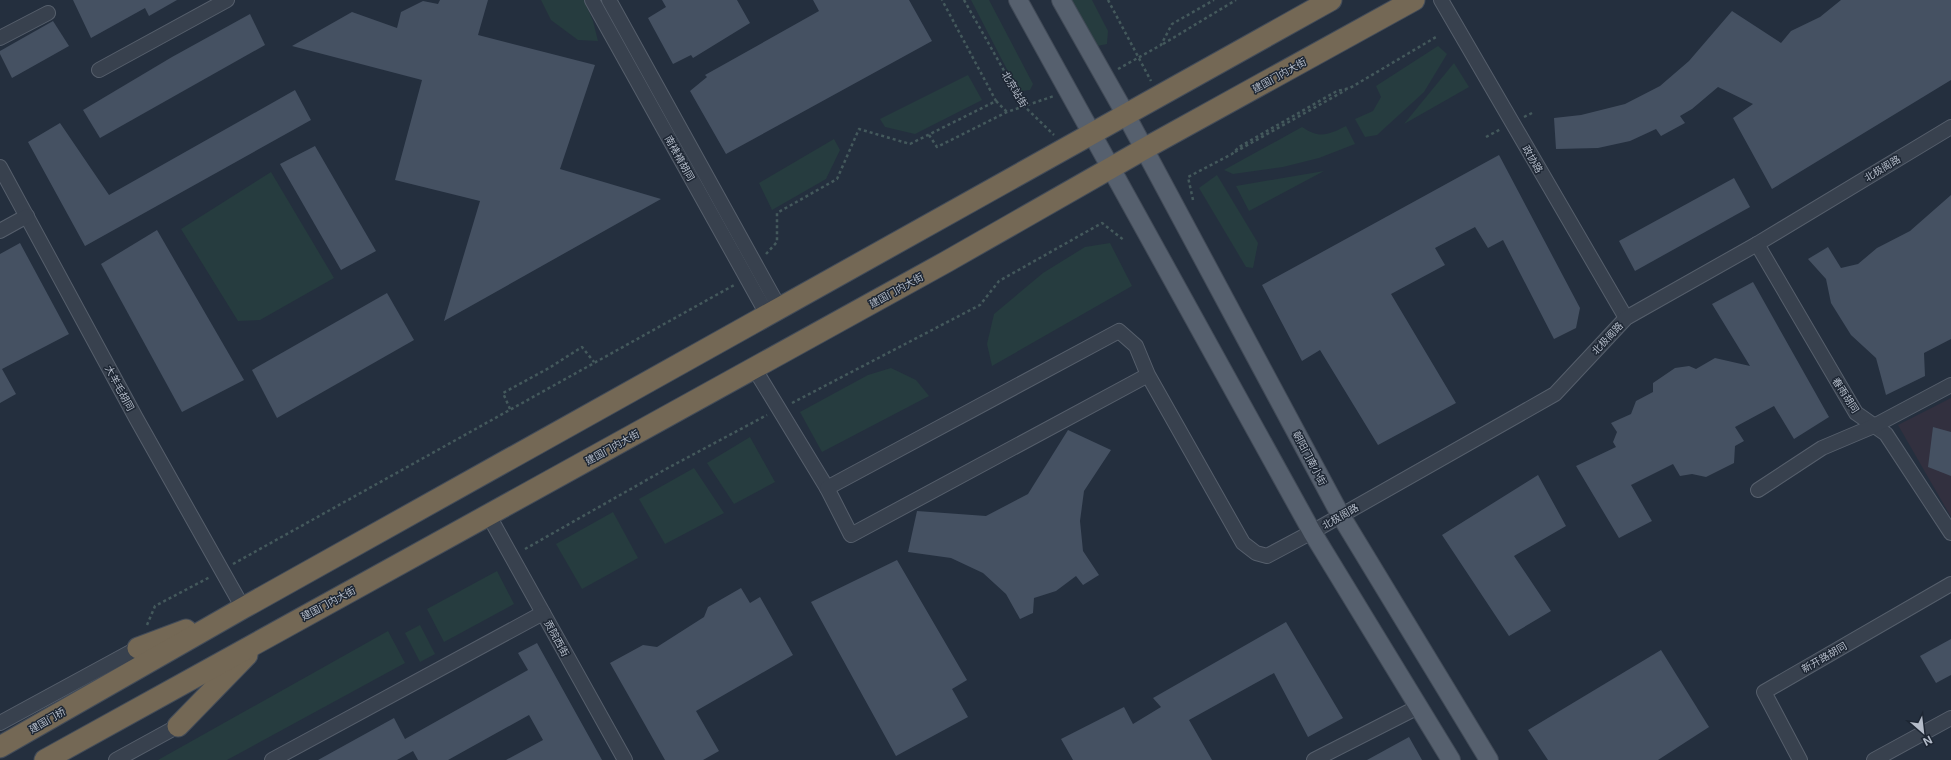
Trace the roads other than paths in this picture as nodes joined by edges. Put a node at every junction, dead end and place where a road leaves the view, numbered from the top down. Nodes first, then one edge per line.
1 (227, 0) edge
2 (592, 0) edge
3 (609, 0) edge
4 (1018, 0) edge
5 (1061, 0) edge
6 (1331, 0) edge
7 (1414, 0) edge
8 (1441, 0) edge
9 (48, 13) dead end
10 (0, 38) edge
11 (99, 70) dead end
12 (1126, 115) junction
13 (1951, 127) edge
14 (1092, 134) junction
15 (1144, 150) junction
16 (0, 167) edge
17 (1111, 168) junction
18 (27, 216) junction
19 (0, 231) edge
20 (1757, 244) junction
21 (774, 312) junction
22 (1626, 318) junction
23 (754, 368) junction
24 (1148, 375) junction
25 (1951, 385) edge
26 (1874, 426) junction
27 (827, 488) junction
28 (1758, 490) dead end
29 (489, 516) junction
30 (1341, 516) junction
31 (1312, 532) junction
32 (1951, 533) edge
33 (1951, 584) edge
34 (243, 608) junction
35 (543, 613) junction
36 (264, 638) junction
37 (138, 648) joint
38 (1418, 707) junction
39 (1951, 718) edge
40 (0, 723) edge
41 (178, 726) joint
42 (0, 747) edge
43 (45, 760) edge
44 (116, 760) edge
45 (272, 760) edge
46 (625, 760) edge
47 (1314, 760) edge
48 (1451, 760) edge
49 (1489, 760) edge
50 (1800, 760) edge
51 (1874, 760) edge

1 - 11 street
2 - 21 street, 南裱褙胡同
3 - 21 street
4 - 14 main road
5 - 12 main road
6 - 12 highway
7 - 15 highway, 建国门内大街
8 - 22 street, 政协路
9 - 10 street
12 - 14 highway
12 - 15 main road, 朝阳门南小街
13 - 20 street, 北极阁路
14 - 17 main road
14 - 21 highway
15 - 17 highway, 建国门内大街
15 - 30 main road, 朝阳门南小街
16 - 18 street, 大羊毛胡同
17 - 23 highway, 建国门内大街
17 - 31 main road
18 - 19 street
18 - 34 street, 大羊毛胡同
20 - 22 street, 北极阁路
20 - 26 street, 春雨胡同
21 - 34 highway
22 - 30 street, 北极阁路
23 - 27 street
23 - 29 highway, 建国门内大街
24 - 27 street
24 - 27 street
24 - 31 street, 北极阁路
25 - 26 street
26 - 28 street
26 - 32 street, 春雨胡同
29 - 35 street, 贡院西街
29 - 36 highway, 建国门内大街
30 - 31 street, 北极阁路
30 - 49 main road, 朝阳门南小街
31 - 38 main road
33 - 50 street, 新开路胡同
34 - 37 highway
34 - 42 highway, 建国门桥
35 - 45 street
35 - 46 street, 贡院西街
36 - 41 highway
36 - 43 highway, 建国门内大街
37 - 40 street
38 - 47 street
38 - 48 main road
39 - 51 street
41 - 44 street

